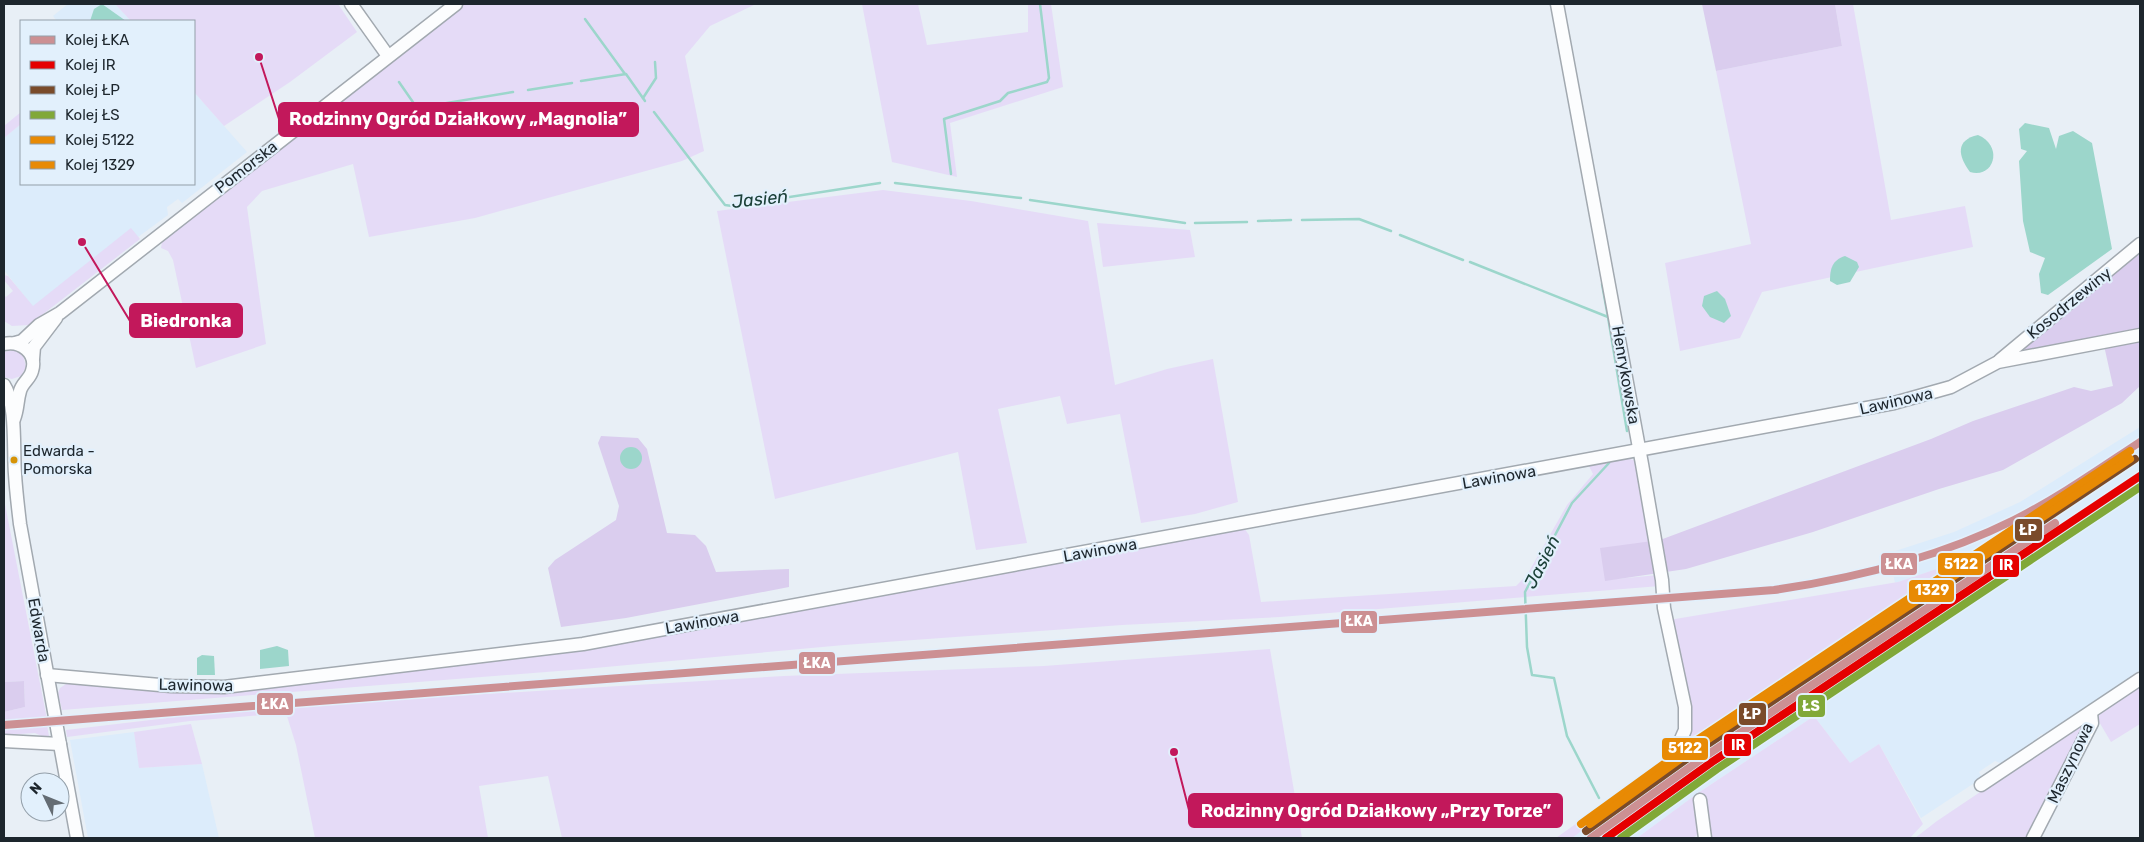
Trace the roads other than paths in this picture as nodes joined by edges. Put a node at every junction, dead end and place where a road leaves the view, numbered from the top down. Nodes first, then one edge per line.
1 (351, 4) edge
2 (456, 4) edge
3 (1557, 4) edge
4 (388, 56) junction
5 (2140, 244) edge
6 (60, 312) junction
7 (2140, 335) edge
8 (8, 342) edge
9 (33, 359) junction
10 (1998, 362) junction
11 (26, 381) junction
12 (4, 385) edge
13 (14, 421) junction
14 (1640, 451) junction
15 (47, 675) junction
16 (2140, 679) edge
17 (2091, 712) junction
18 (4, 741) edge
19 (60, 744) junction
20 (1678, 746) dead end
21 (1981, 785) dead end
22 (1700, 800) dead end
23 (77, 838) edge
24 (1705, 838) edge
25 (2032, 838) edge

1 - 4 street
2 - 4 street, Pomorska
3 - 14 street, Henrykowska
4 - 6 street, Pomorska
5 - 10 street, Kosodrzewiny
6 - 8 street, Pomorska
6 - 9 street, Pomorska
7 - 10 street, Lawinowa
8 - 9 street
9 - 11 street, Pomorska
10 - 14 street, Lawinowa
11 - 12 street
11 - 13 street, Edwarda
12 - 13 street, Edwarda
13 - 15 street, Edwarda
14 - 15 street, Lawinowa
14 - 20 street, Henrykowska
15 - 19 street, Edwarda
16 - 17 street, Maszynowa
17 - 21 street
17 - 25 street, Maszynowa
18 - 19 street
19 - 23 street, Edwarda
22 - 24 street

